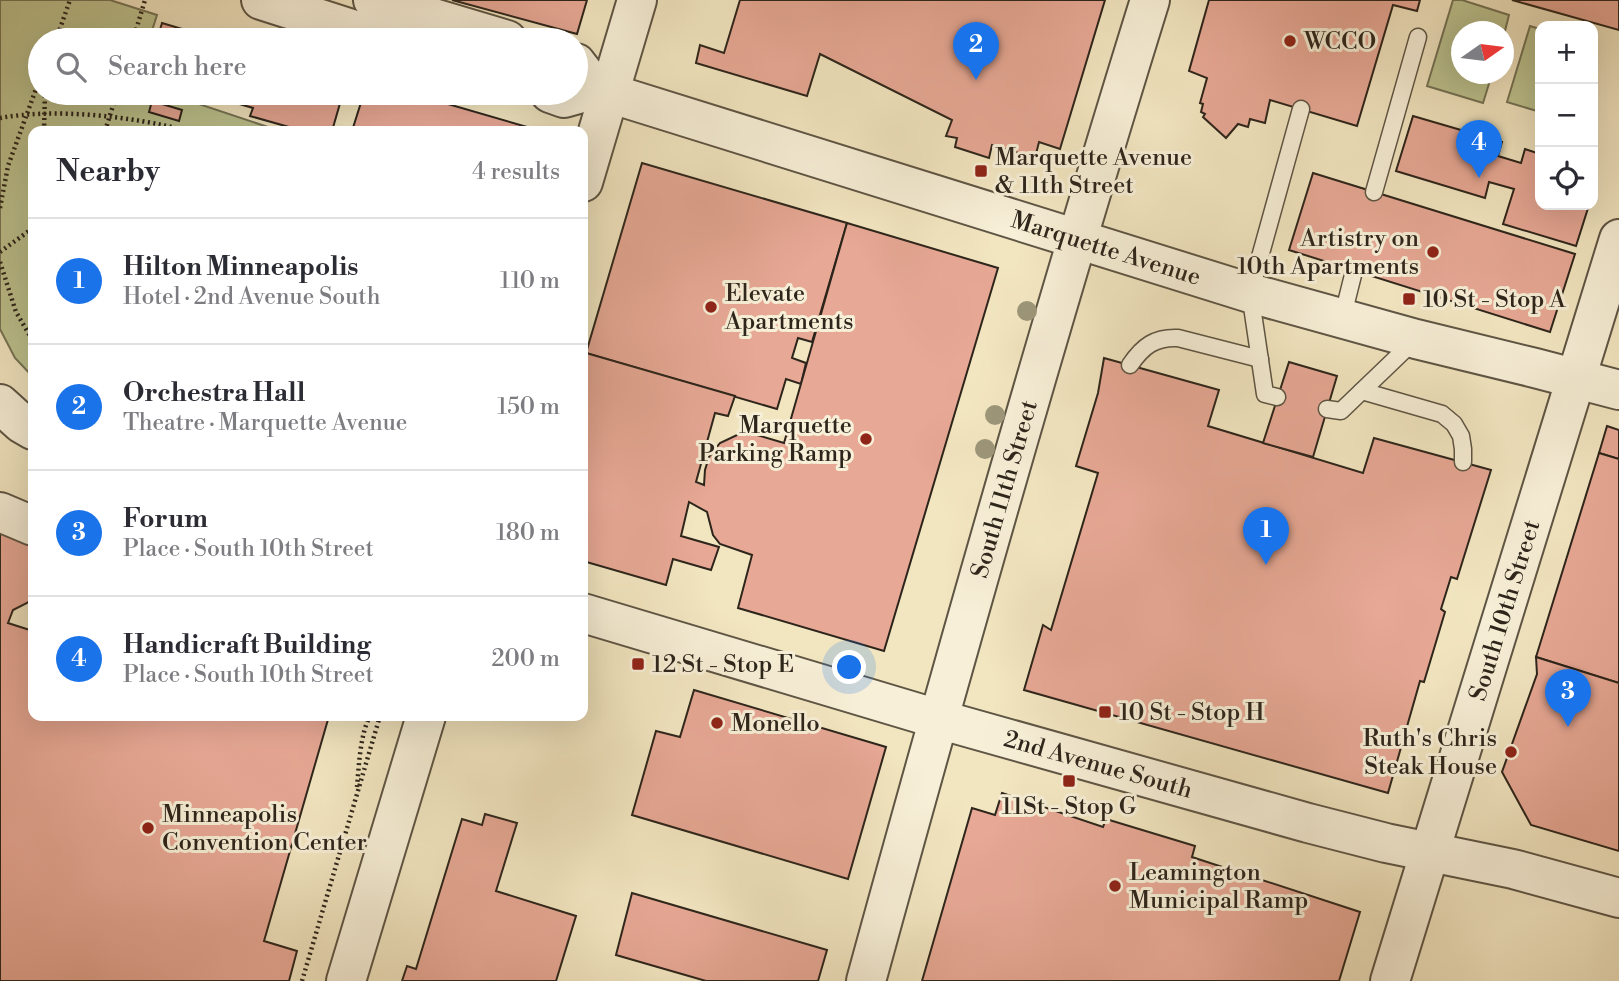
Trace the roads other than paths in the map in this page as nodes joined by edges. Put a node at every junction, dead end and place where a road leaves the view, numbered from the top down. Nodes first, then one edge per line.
1 (261, 0) edge
2 (373, 0) edge
3 (637, 0) edge
4 (1150, 0) edge
5 (348, 28) edge
6 (467, 28) edge
7 (1418, 37) dead end
8 (594, 82) edge
9 (1301, 110) dead end
10 (588, 137) edge
11 (1374, 192) dead end
12 (1076, 238) junction
13 (1619, 239) edge
14 (1353, 271) dead end
15 (1250, 293) junction
16 (1342, 319) junction
17 (1416, 339) junction
18 (1260, 359) junction
19 (1130, 365) dead end
20 (1575, 378) junction
21 (1619, 390) edge
22 (1362, 391) junction
23 (1278, 397) dead end
24 (0, 404) edge
25 (1327, 409) dead end
26 (28, 427) edge
27 (1463, 462) dead end
28 (0, 512) edge
29 (28, 524) edge
30 (588, 614) edge
31 (938, 719) junction
32 (424, 721) edge
33 (1428, 852) junction
34 (1619, 898) edge
35 (346, 981) edge
36 (866, 981) edge
37 (1390, 981) edge

1 - 5 street
2 - 6 street
3 - 8 street
4 - 12 street, South 11th Street
7 - 11 lane
8 - 10 street
8 - 12 street, Marquette Avenue
9 - 15 lane
12 - 15 street, Marquette Avenue
12 - 31 street, South 11th Street
13 - 20 street, South 10th Street
14 - 16 lane
15 - 16 street, Marquette Avenue
15 - 18 lane
16 - 17 street, Marquette Avenue
17 - 20 street, Marquette Avenue
17 - 22 lane
18 - 19 lane
18 - 23 lane
20 - 21 street, Marquette Avenue
20 - 33 street, South 10th Street
22 - 25 lane
22 - 27 lane
24 - 26 street
28 - 29 street
30 - 31 street, 2nd Avenue South
31 - 33 street, 2nd Avenue South
31 - 36 street, South 11th Street
32 - 35 street
33 - 34 street, 2nd Avenue South
33 - 37 street, South 10th Street

